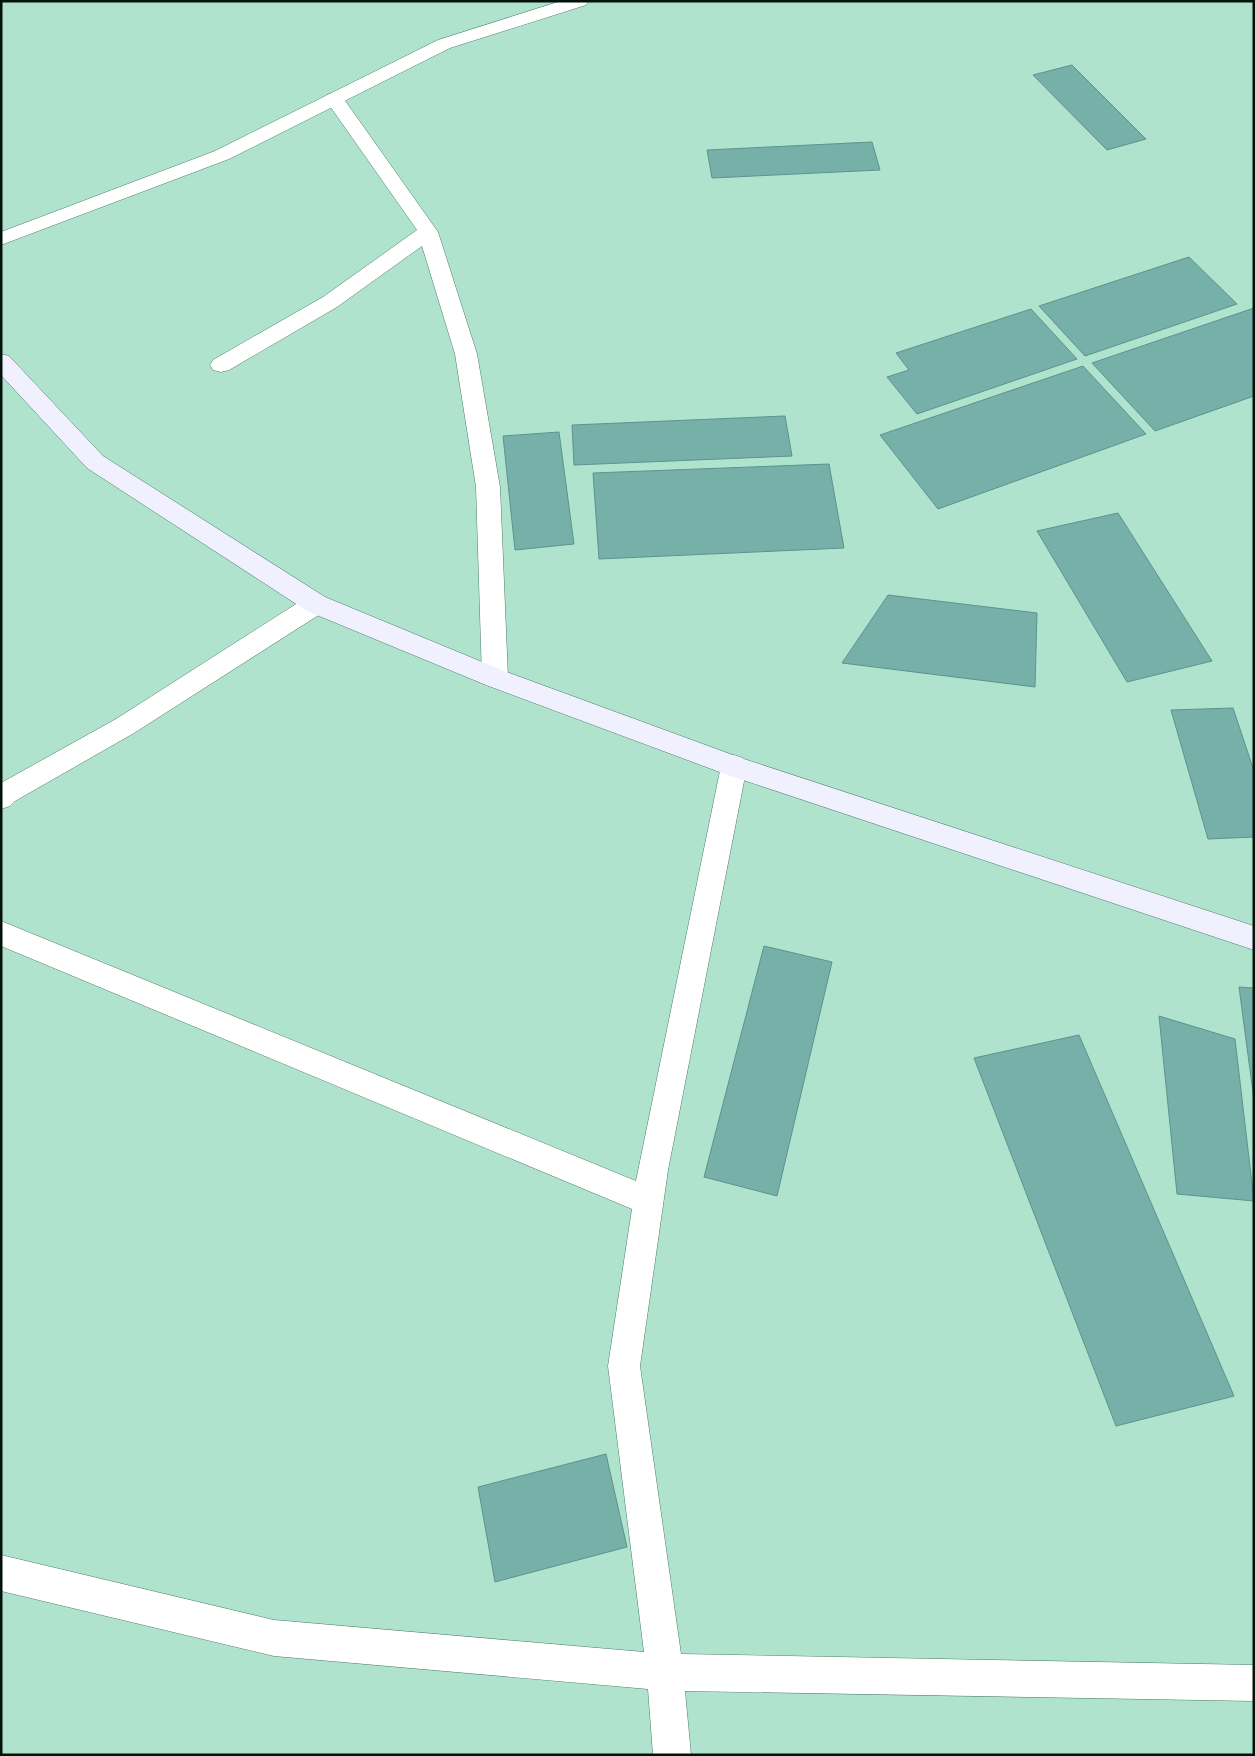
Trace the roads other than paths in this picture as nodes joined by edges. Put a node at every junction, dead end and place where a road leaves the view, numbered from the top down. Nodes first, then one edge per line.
1 (580, 1) edge
2 (334, 99) junction
3 (428, 232) junction
4 (1, 239) edge
5 (1, 361) edge
6 (221, 365) dead end
7 (316, 604) junction
8 (495, 678) junction
9 (734, 766) junction
10 (1, 798) edge
11 (1, 934) edge
12 (1254, 938) edge
13 (649, 1200) junction
14 (1, 1574) edge
15 (664, 1672) junction
16 (1254, 1683) edge
17 (672, 1755) edge

1 - 2 street
2 - 3 street
2 - 4 street
3 - 6 street
3 - 8 street
5 - 7 main road
7 - 8 main road
7 - 10 street
8 - 9 main road
9 - 12 main road
9 - 13 street
11 - 13 street
13 - 15 street
14 - 15 street
15 - 16 street
15 - 17 street

